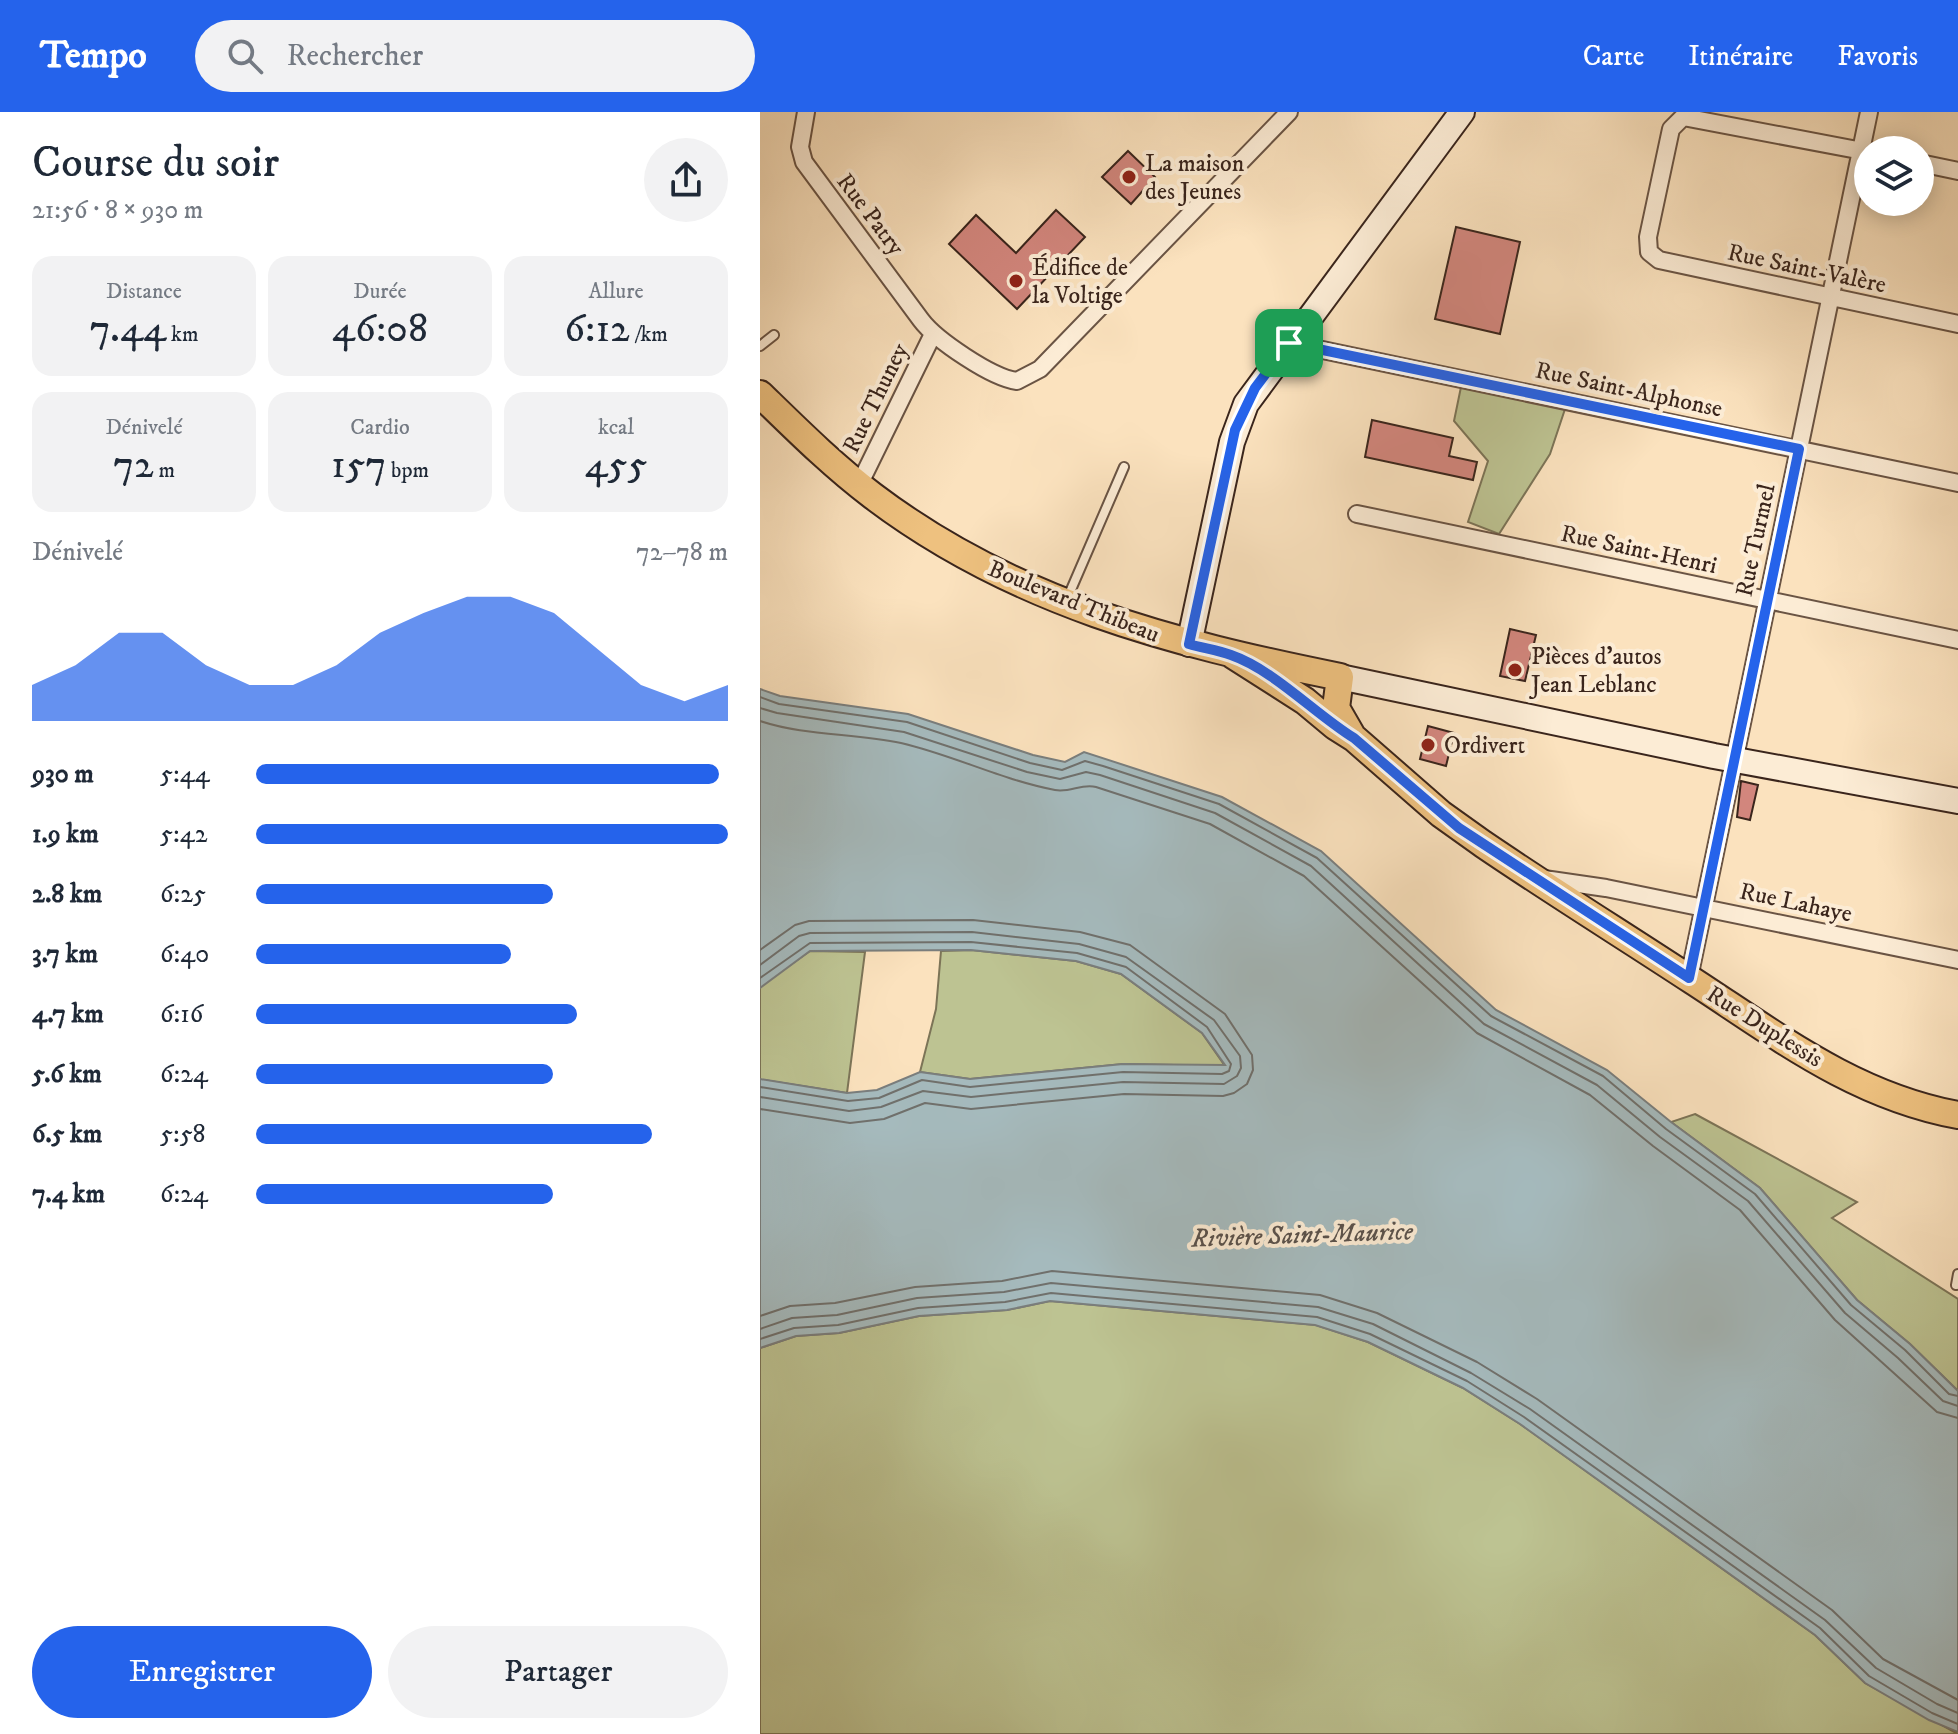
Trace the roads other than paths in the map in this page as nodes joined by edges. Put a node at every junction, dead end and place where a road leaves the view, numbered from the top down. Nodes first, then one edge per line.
1 (806, 112) edge
2 (1289, 112) edge
3 (1462, 112) edge
4 (1869, 112) edge
5 (1867, 136) edge
6 (1854, 150) edge
7 (1934, 166) edge
8 (1958, 171) edge
9 (1854, 198) edge
10 (1830, 297) junction
11 (1958, 324) edge
12 (933, 334) junction
13 (774, 335) dead end
14 (1289, 343) junction
15 (760, 346) edge
16 (760, 394) edge
17 (1799, 449) junction
18 (1124, 467) dead end
19 (1958, 483) edge
20 (859, 485) junction
21 (1357, 514) dead end
22 (1767, 600) junction
23 (1065, 603) junction
24 (1958, 640) edge
25 (1189, 644) junction
26 (1233, 655) junction
27 (1340, 677) junction
28 (1354, 738) junction
29 (1735, 760) junction
30 (1958, 801) edge
31 (1530, 876) junction
32 (1704, 908) junction
33 (1958, 960) edge
34 (1689, 978) junction
35 (1958, 1115) edge
36 (1958, 1274) edge
37 (1956, 1285) dead end

1 - 12 street, Rue Patry
2 - 12 street, Rue Thuney
3 - 14 street
4 - 5 street, Rue Turmel
6 - 10 street, Rue Saint-Valère
7 - 8 street
9 - 10 street, Rue Turmel
10 - 11 street, Rue Saint-Valère
10 - 17 street, Rue Turmel
12 - 20 street, Rue Thuney
13 - 15 lane
14 - 17 street, Rue Saint-Alphonse
14 - 25 street
16 - 20 main road, Boulevard Thibeau
17 - 19 street, Rue Saint-Alphonse
17 - 22 street, Rue Turmel
18 - 23 lane
20 - 23 main road, Boulevard Thibeau
21 - 22 street, Rue Saint-Henri
22 - 24 street, Rue Saint-Henri
22 - 29 street, Rue Turmel
23 - 25 main road, Boulevard Thibeau
25 - 26 main road, Boulevard Thibeau
26 - 27 main road, Boulevard Thibeau
26 - 28 main road, Rue Duplessis
27 - 28 main road, Rue Duplessis
27 - 29 street, Boulevard Thibeau
28 - 31 main road, Rue Duplessis
29 - 30 street, Boulevard Thibeau
29 - 32 street, Rue Turmel
31 - 32 street, Rue Lahaye
31 - 34 main road, Rue Duplessis
32 - 33 street, Rue Lahaye
32 - 34 street, Rue Turmel
34 - 35 main road, Rue Duplessis
36 - 37 lane

